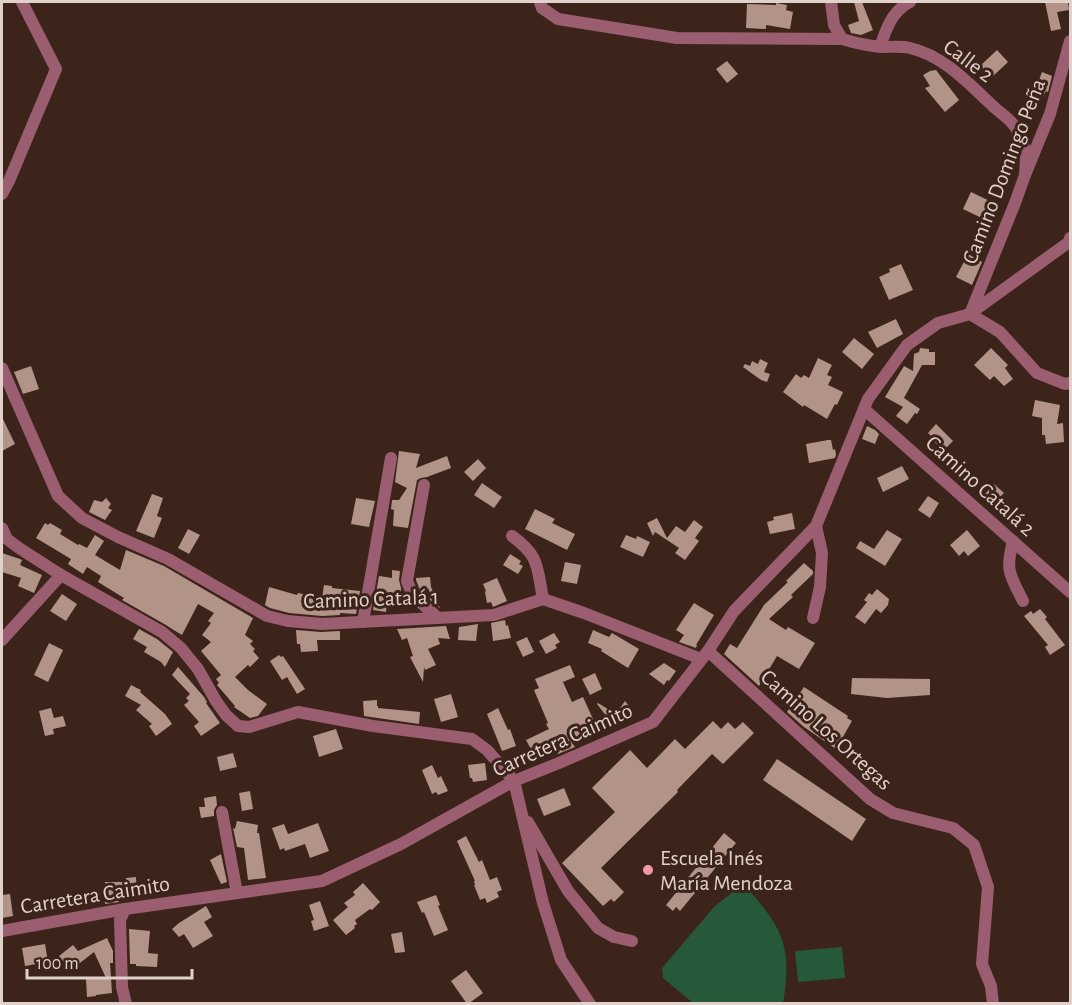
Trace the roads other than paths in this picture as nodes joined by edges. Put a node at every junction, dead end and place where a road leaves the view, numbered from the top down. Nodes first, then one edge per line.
1 (22, 2) edge
2 (540, 2) edge
3 (831, 2) edge
4 (910, 2) edge
5 (842, 39) junction
6 (1071, 40) edge
7 (880, 47) junction
8 (1025, 175) junction
9 (2, 194) edge
10 (1071, 238) edge
11 (970, 314) junction
12 (2, 368) edge
13 (1071, 383) edge
14 (864, 409) junction
15 (391, 458) dead end
16 (424, 485) dead end
17 (816, 526) junction
18 (2, 528) edge
19 (512, 536) dead end
20 (1013, 541) junction
21 (61, 575) junction
22 (1071, 592) edge
23 (543, 599) junction
24 (1023, 601) dead end
25 (438, 618) junction
26 (813, 618) dead end
27 (363, 621) junction
28 (2, 640) edge
29 (705, 655) junction
30 (514, 781) junction
31 (521, 810) junction
32 (222, 812) dead end
33 (237, 893) junction
34 (125, 909) junction
35 (2, 931) edge
36 (632, 940) dead end
37 (992, 986) junction
38 (122, 987) junction
39 (126, 1004) edge
40 (132, 1004) edge
41 (590, 1004) edge
42 (993, 1004) edge
43 (998, 1004) edge

1 - 9 street
2 - 5 street, Calle 2
3 - 5 street
4 - 7 street
5 - 7 street, Calle 2
6 - 8 street, Camino Domingo Peña
7 - 8 street, Calle 2
8 - 11 street, Camino Domingo Peña
10 - 11 street
11 - 13 street
11 - 14 street, Carretera Caimito
12 - 27 street, Camino Catalá 1
14 - 17 street, Carretera Caimito
14 - 20 street, Camino Catalá 2
15 - 27 street
16 - 25 street
17 - 26 street
17 - 29 street, Carretera Caimito
18 - 21 street
19 - 23 street
20 - 22 street, Camino Catalá 2
20 - 24 street
21 - 28 street
21 - 30 street
23 - 25 street, Camino Catalá 1
23 - 29 street
25 - 27 street, Camino Catalá 1
29 - 30 street, Carretera Caimito
29 - 37 street, Camino Los Ortegas
30 - 31 street
30 - 33 street, Carretera Caimito
31 - 36 street
31 - 41 street
32 - 33 street
33 - 34 street, Carretera Caimito
34 - 35 street, Carretera Caimito
34 - 38 street
37 - 42 street, Camino Los Ortegas
37 - 43 street
38 - 39 street
38 - 40 street

